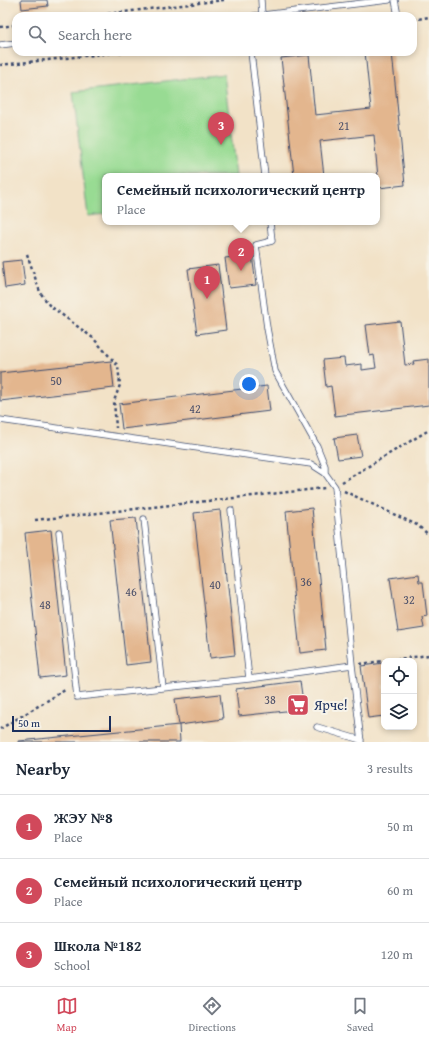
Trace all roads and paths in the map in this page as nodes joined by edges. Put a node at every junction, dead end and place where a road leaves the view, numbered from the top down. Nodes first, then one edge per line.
1 (224, 0) edge
2 (261, 0) edge
3 (389, 0) edge
4 (395, 0) edge
5 (124, 12) edge
6 (262, 12) edge
7 (287, 12) edge
8 (397, 12) edge
9 (429, 17) edge
10 (417, 19) edge
11 (12, 26) edge
12 (0, 27) edge
13 (12, 44) edge
14 (0, 45) edge
15 (84, 56) edge
16 (251, 56) edge
17 (0, 65) edge
18 (265, 173) edge
19 (270, 225) edge
20 (27, 254) dead end
21 (0, 420) edge
22 (429, 430) edge
23 (117, 437) junction
24 (325, 473) junction
25 (335, 487) junction
26 (230, 510) dead end
27 (144, 519) dead end
28 (59, 532) dead end
29 (429, 655) edge
30 (352, 665) junction
31 (249, 679) junction
32 (163, 688) junction
33 (65, 690) dead end
34 (0, 728) edge
35 (317, 728) dead end
36 (361, 741) edge

1 - 5 path
2 - 6 lane
3 - 7 lane
4 - 8 lane
9 - 10 path
11 - 12 path
13 - 14 lane
15 - 17 path
16 - 18 lane
19 - 24 lane
20 - 23 path
21 - 23 lane
22 - 25 path
23 - 24 lane
24 - 25 lane
25 - 30 lane
26 - 31 lane
27 - 32 lane
28 - 32 lane
29 - 30 path
30 - 31 lane
30 - 36 lane
31 - 32 lane
33 - 34 path
35 - 36 lane

